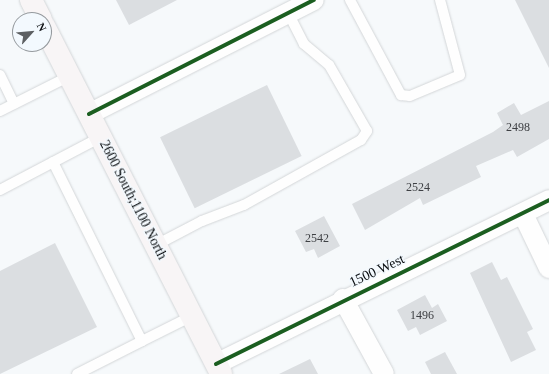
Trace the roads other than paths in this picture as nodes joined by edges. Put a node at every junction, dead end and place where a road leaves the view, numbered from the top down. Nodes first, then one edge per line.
1 (31, 0) edge
2 (314, 0) edge
3 (350, 0) edge
4 (440, 0) edge
5 (37, 12) edge
6 (289, 14) junction
7 (52, 41) edge
8 (0, 76) edge
9 (70, 76) junction
10 (14, 104) junction
11 (0, 110) edge
12 (89, 114) junction
13 (101, 137) junction
14 (54, 162) junction
15 (0, 190) edge
16 (549, 200) edge
17 (523, 214) junction
18 (156, 245) junction
19 (549, 268) edge
20 (343, 299) junction
21 (192, 316) junction
22 (142, 341) junction
23 (219, 369) edge
24 (77, 374) edge
25 (384, 374) edge

1 - 5 main road
2 - 6 street
3 - 4 lane
6 - 12 street
6 - 18 lane
7 - 9 main road, 2600 South;1100 North
8 - 10 lane
9 - 10 lane
9 - 12 main road, 2600 South;1100 North
10 - 11 lane
12 - 13 main road, 2600 South;1100 North
13 - 14 lane
13 - 18 main road, 2600 South;1100 North
14 - 15 lane
14 - 22 lane
16 - 17 street, 1500 West
17 - 19 street
17 - 20 street, 1500 West
18 - 21 main road, 2600 South;1100 North
20 - 23 street, 1500 West
20 - 25 street
21 - 22 lane
21 - 23 main road, 2600 South;1100 North
22 - 24 lane

